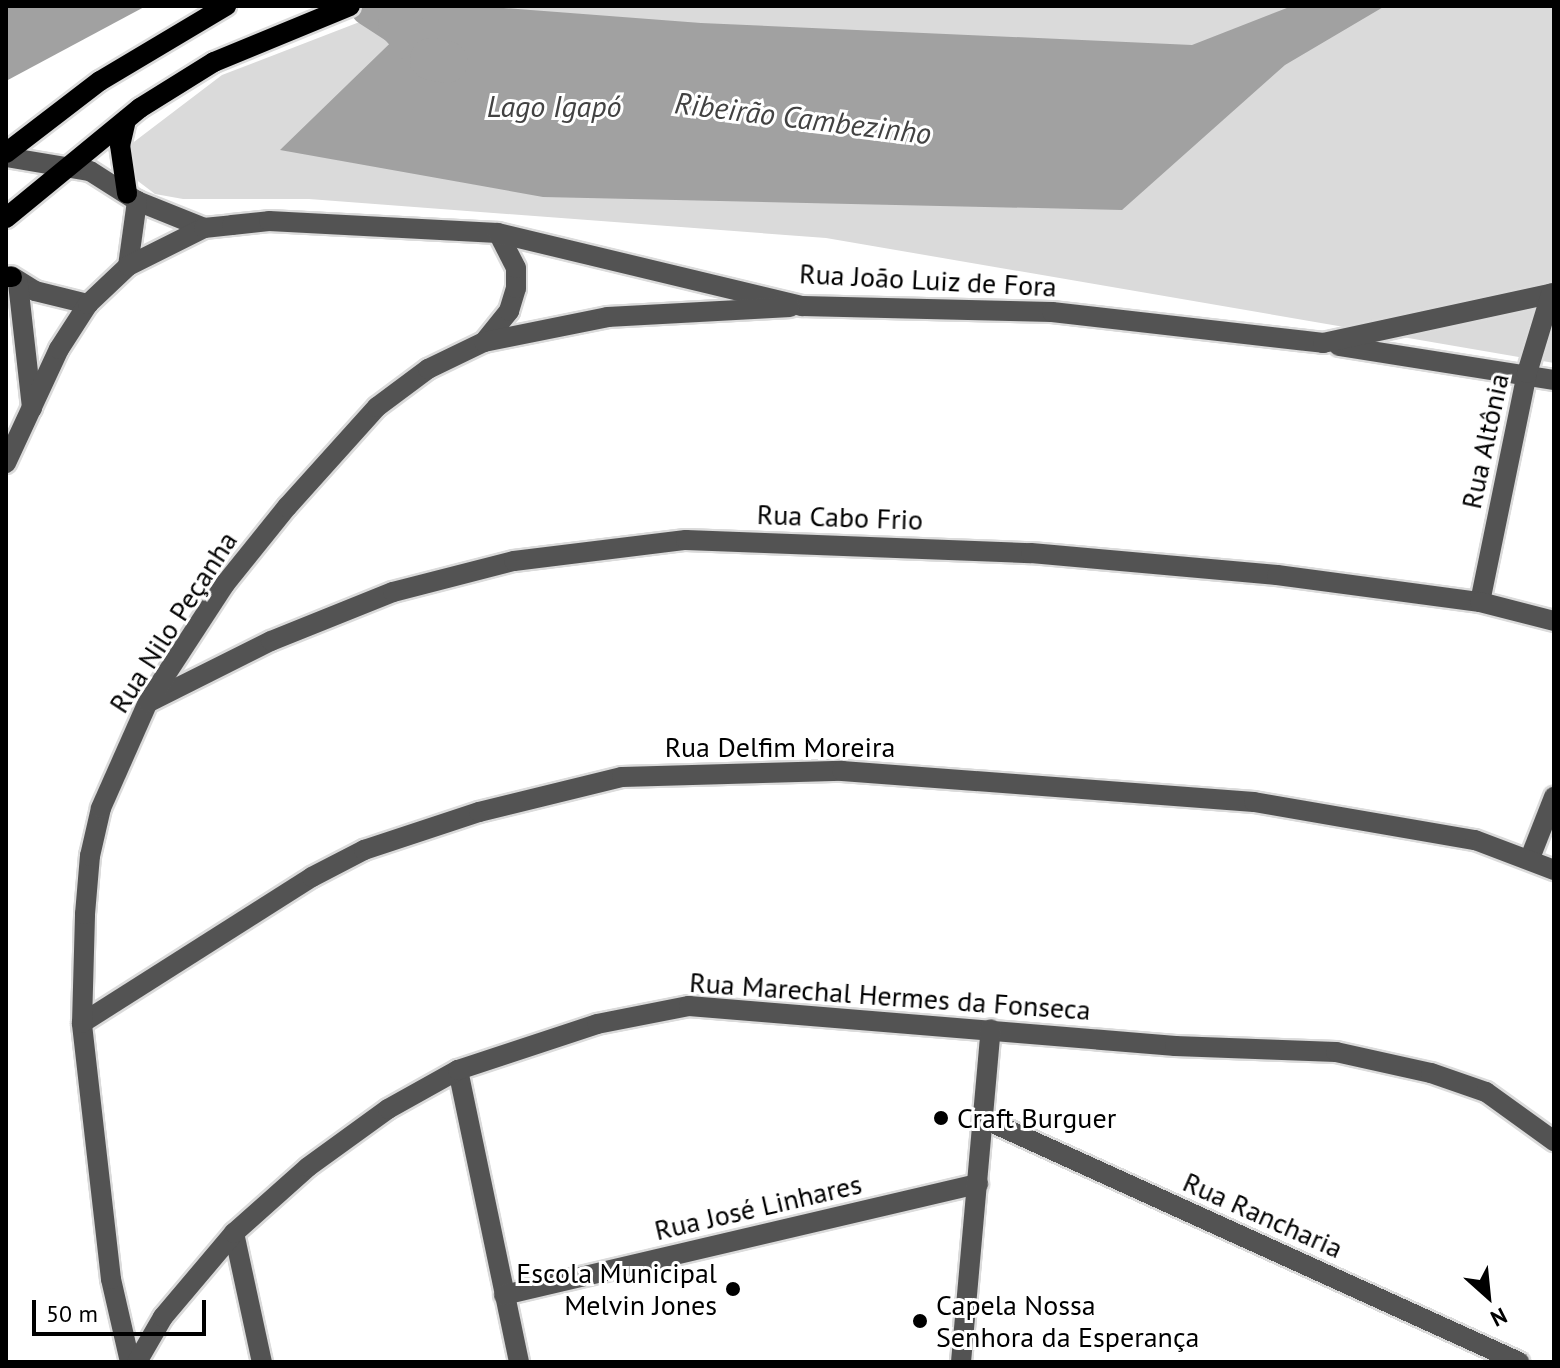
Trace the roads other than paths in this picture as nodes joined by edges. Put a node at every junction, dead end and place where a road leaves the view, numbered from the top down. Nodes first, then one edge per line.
1 (226, 6) edge
2 (350, 6) edge
3 (126, 120) junction
4 (6, 155) edge
5 (66, 168) junction
6 (132, 197) junction
7 (6, 218) edge
8 (204, 228) junction
9 (498, 233) junction
10 (128, 266) junction
11 (10, 277) edge
12 (1553, 293) edge
13 (88, 304) junction
14 (802, 306) junction
15 (484, 342) junction
16 (1323, 343) junction
17 (1527, 373) junction
18 (1554, 380) edge
19 (32, 412) junction
20 (6, 463) edge
21 (1480, 602) junction
22 (1554, 621) edge
23 (148, 702) junction
24 (1554, 797) edge
25 (1530, 858) junction
26 (1554, 870) edge
27 (82, 1023) junction
28 (991, 1029) junction
29 (458, 1070) junction
30 (984, 1119) junction
31 (1554, 1141) edge
32 (978, 1184) junction
33 (234, 1233) junction
34 (504, 1295) junction
35 (130, 1362) edge
36 (137, 1362) edge
37 (262, 1362) edge
38 (519, 1362) edge
39 (961, 1362) edge
40 (1519, 1362) edge

1 - 4 main road
2 - 3 main road
3 - 5 main road
3 - 6 main road
4 - 5 street, Rua João Luiz de Fora
5 - 6 street, Rua João Luiz de Fora
5 - 7 main road
6 - 8 street, Rua João Luiz de Fora
6 - 10 street
8 - 9 street, Rua João Luiz de Fora
8 - 10 street, Rua João Luiz de Fora
9 - 14 street, Rua João Luiz de Fora
9 - 15 street
10 - 13 street, Rua João Luiz de Fora
11 - 13 street
11 - 19 street
12 - 16 street, Rua João Luiz de Fora
12 - 17 street, Rua Altônia
13 - 19 street, Rua João Luiz de Fora
14 - 15 street
14 - 16 street, Rua João Luiz de Fora
15 - 23 street, Rua Nilo Peçanha
16 - 17 street
17 - 18 street
17 - 21 street, Rua Altônia
19 - 20 street, Rua João Luiz de Fora
21 - 22 street, Rua Cabo Frio
21 - 23 street, Rua Cabo Frio
23 - 27 street, Rua Nilo Peçanha
24 - 25 street
25 - 26 street, Rua Delfim Moreira
25 - 27 street, Rua Delfim Moreira
27 - 35 street, Rua Nilo Peçanha
28 - 29 street, Rua Marechal Hermes da Fonseca
28 - 30 street
28 - 31 street, Rua Marechal Hermes da Fonseca
29 - 33 street, Rua Marechal Hermes da Fonseca
29 - 34 street
30 - 32 street
30 - 40 street, Rua Rancharia
32 - 34 street, Rua José Linhares
32 - 39 street
33 - 36 street, Rua Marechal Hermes da Fonseca
33 - 37 street
34 - 38 street

